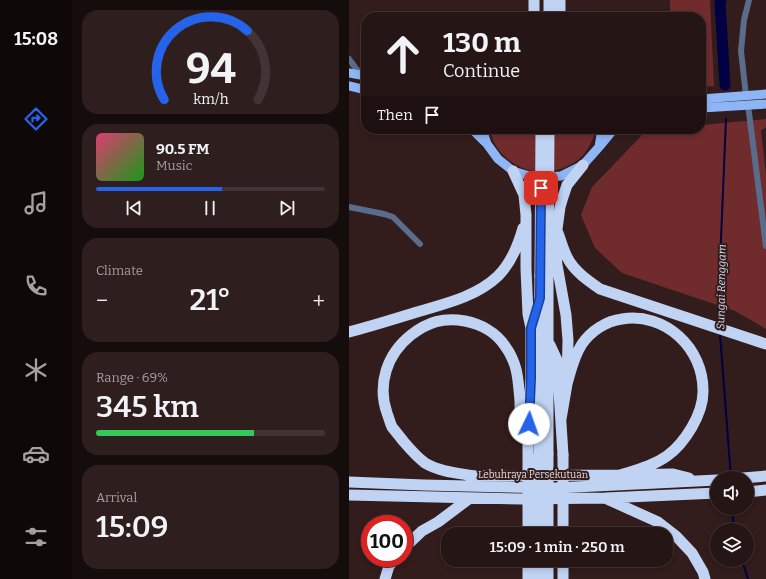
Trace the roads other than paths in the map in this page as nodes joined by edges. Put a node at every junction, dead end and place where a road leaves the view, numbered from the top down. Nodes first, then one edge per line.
1 (534, 0) edge
2 (542, 0) edge
3 (549, 0) edge
4 (560, 0) edge
5 (749, 0) edge
6 (534, 12) edge
7 (541, 12) edge
8 (549, 12) edge
9 (560, 12) edge
10 (349, 59) edge
11 (349, 73) edge
12 (361, 73) edge
13 (361, 75) edge
14 (349, 86) edge
15 (361, 89) edge
16 (766, 94) edge
17 (706, 99) edge
18 (747, 100) junction
19 (766, 104) edge
20 (706, 107) edge
21 (477, 134) edge
22 (484, 134) edge
23 (541, 134) edge
24 (549, 134) edge
25 (601, 134) edge
26 (610, 134) edge
27 (487, 144) junction
28 (599, 147) junction
29 (583, 166) junction
30 (513, 171) junction
31 (349, 207) edge
32 (526, 215) junction
33 (558, 230) junction
34 (419, 244) dead end
35 (766, 246) edge
36 (544, 275) junction
37 (540, 298) junction
38 (531, 328) junction
39 (349, 332) edge
40 (548, 341) junction
41 (766, 344) edge
42 (567, 384) junction
43 (561, 419) junction
44 (528, 436) junction
45 (543, 454) junction
46 (619, 475) junction
47 (475, 476) junction
48 (766, 476) edge
49 (754, 477) edge
50 (710, 480) edge
51 (700, 481) junction
52 (349, 482) edge
53 (424, 485) junction
54 (766, 490) edge
55 (754, 491) edge
56 (710, 494) edge
57 (349, 495) edge
58 (470, 498) junction
59 (605, 498) junction
60 (528, 527) edge
61 (539, 527) edge
62 (548, 527) edge
63 (563, 527) edge
64 (413, 540) edge
65 (389, 567) edge
66 (528, 567) edge
67 (539, 567) edge
68 (548, 567) edge
69 (563, 567) edge
70 (385, 579) edge
71 (528, 579) edge
72 (539, 579) edge
73 (548, 579) edge
74 (563, 579) edge
75 (705, 579) edge

1 - 6 highway
2 - 7 highway
3 - 8 highway
4 - 9 highway
5 - 18 street
10 - 12 street
11 - 13 main road
14 - 15 main road
16 - 18 main road
17 - 18 main road
18 - 19 main road
18 - 20 main road
18 - 35 street
21 - 27 main road
22 - 27 main road
23 - 36 highway, bridge
24 - 36 highway, bridge
25 - 28 main road
26 - 28 main road
27 - 30 main road
28 - 29 main road
29 - 30 main road
29 - 33 highway
30 - 32 highway
31 - 34 street
32 - 38 highway
32 - 39 highway
33 - 41 highway
33 - 42 highway
36 - 37 highway
36 - 40 highway
37 - 38 highway
37 - 45 highway
38 - 44 highway
40 - 43 highway
40 - 45 highway
42 - 43 highway
42 - 46 highway
43 - 63 highway, bridge
44 - 47 highway
44 - 60 highway, bridge
45 - 61 highway, bridge
45 - 62 highway, bridge
46 - 47 highway
46 - 51 highway
47 - 53 highway
48 - 49 highway
50 - 51 highway, Lebuhraya Persekutuan
51 - 53 highway, Lebuhraya Persekutuan
52 - 53 highway, Lebuhraya Persekutuan
54 - 55 highway
56 - 59 highway
57 - 58 highway
58 - 59 highway
58 - 64 highway
59 - 75 highway
65 - 70 highway
66 - 71 highway
67 - 72 highway
68 - 73 highway
69 - 74 highway

